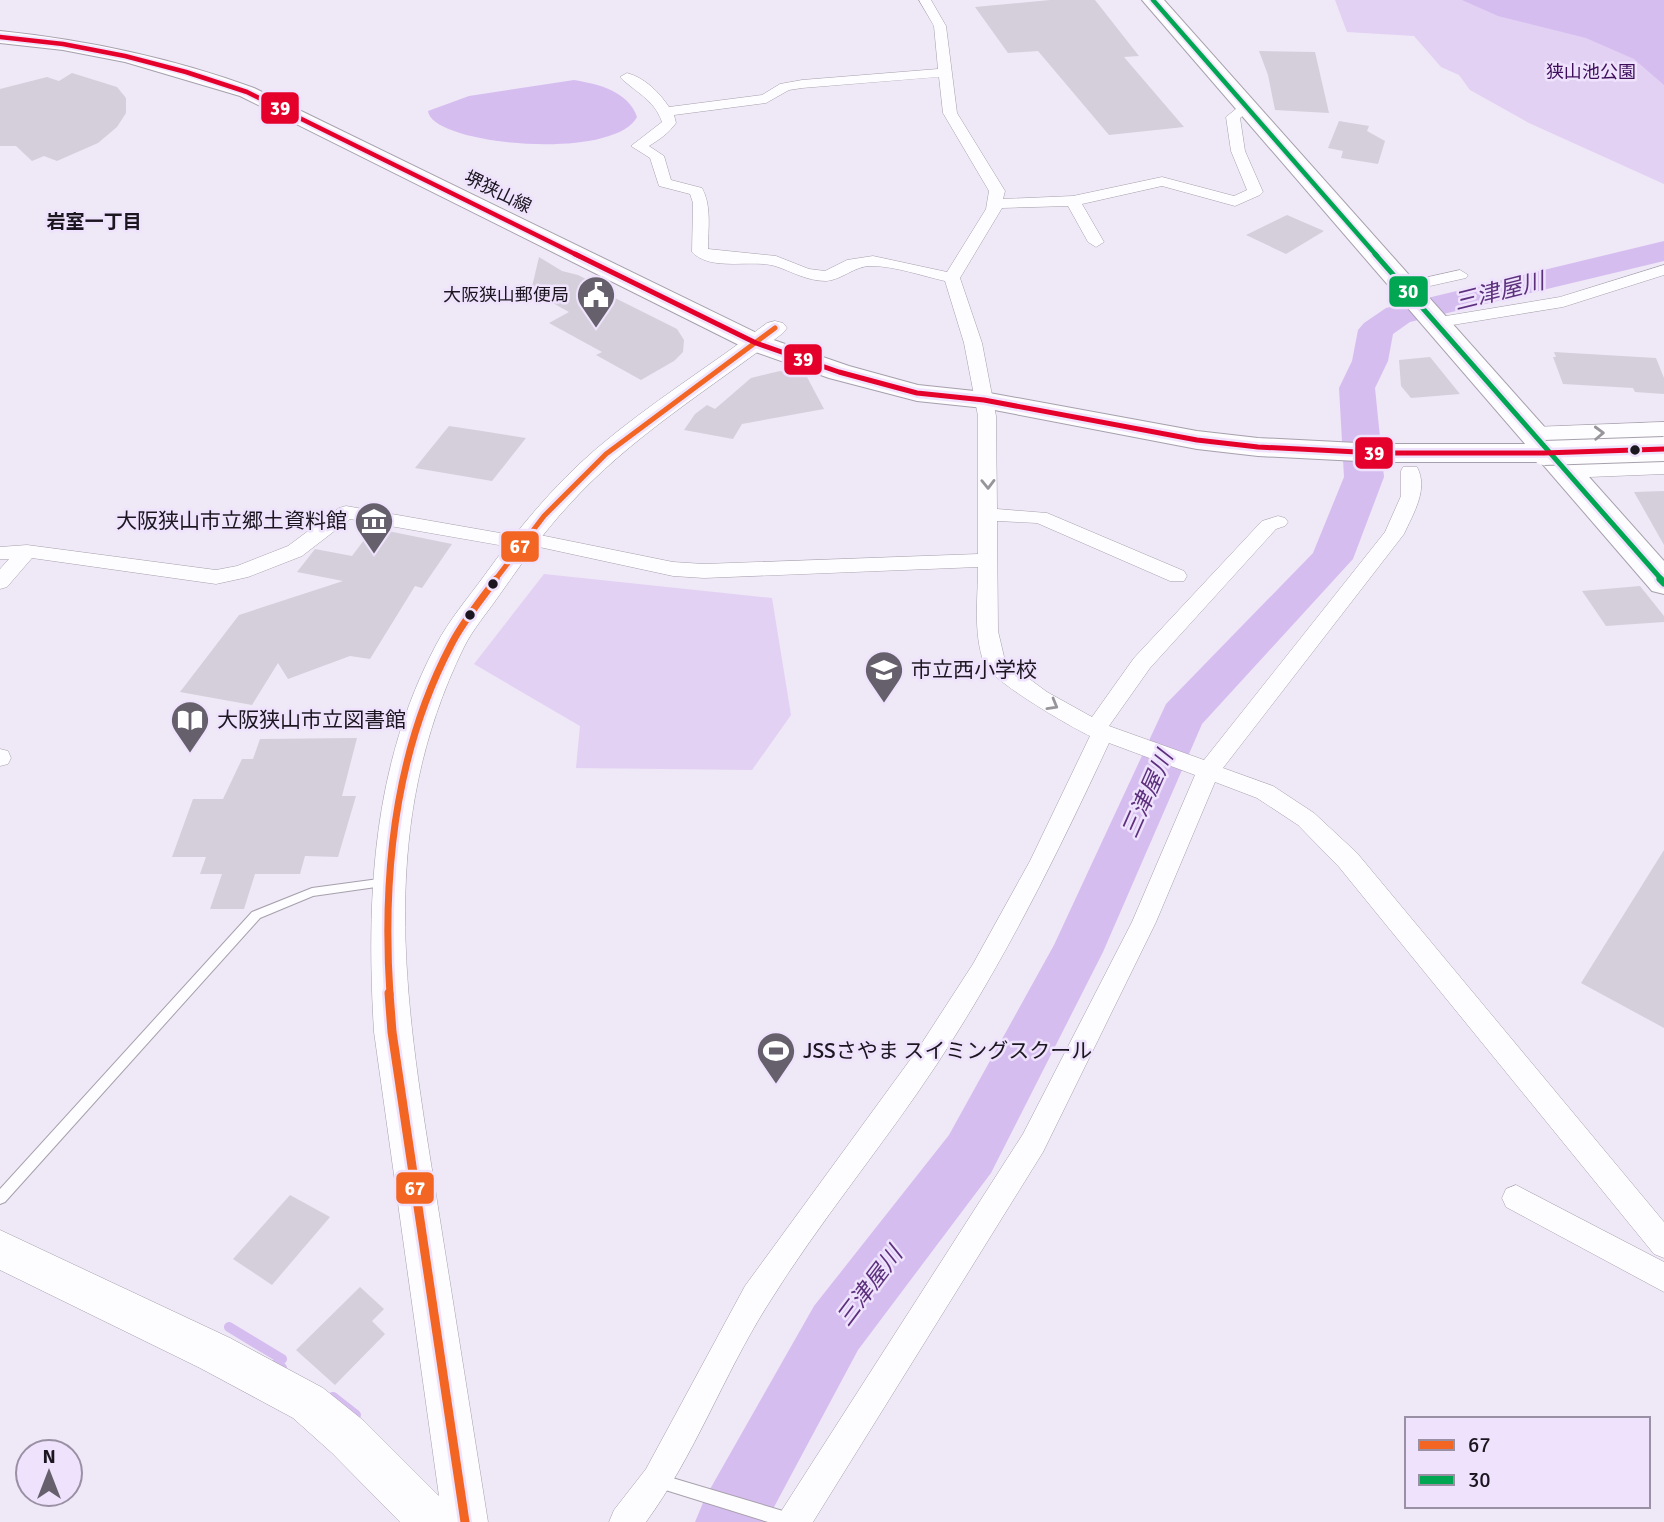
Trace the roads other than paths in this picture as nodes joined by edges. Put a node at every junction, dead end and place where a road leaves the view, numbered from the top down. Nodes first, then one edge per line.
1 (925, 0) edge
2 (1153, 0) edge
3 (0, 26) edge
4 (0, 37) edge
5 (945, 72) junction
6 (627, 77) dead end
7 (327, 107) dead end
8 (1247, 107) junction
9 (667, 112) junction
10 (375, 130) dead end
11 (1073, 201) junction
12 (995, 204) junction
13 (1096, 242) dead end
14 (1664, 270) edge
15 (1460, 275) dead end
16 (952, 278) junction
17 (1403, 287) junction
18 (1432, 321) junction
19 (765, 335) junction
20 (922, 385) junction
21 (984, 400) junction
22 (1664, 430) edge
23 (1664, 449) edge
24 (1315, 451) junction
25 (1547, 453) junction
26 (1664, 466) edge
27 (1404, 471) junction
28 (989, 515) junction
29 (1279, 522) dead end
30 (523, 540) junction
31 (27, 551) junction
32 (0, 553) edge
33 (989, 560) junction
34 (1177, 576) dead end
35 (0, 582) edge
36 (1664, 583) edge
37 (1099, 730) junction
38 (1202, 768) junction
39 (386, 882) junction
40 (0, 1198) edge
41 (1516, 1198) dead end
42 (1664, 1244) edge
43 (0, 1249) edge
44 (1664, 1278) edge
45 (657, 1480) junction
46 (432, 1522) edge
47 (465, 1522) edge
48 (626, 1522) edge
49 (793, 1522) edge

1 - 5 street
2 - 8 highway
3 - 7 main road
4 - 19 main road, 堺狭山線
5 - 9 street
5 - 12 street
6 - 9 street
8 - 11 street
8 - 17 highway
9 - 16 street
10 - 19 main road, 堺狭山線
11 - 12 street
11 - 13 street
12 - 16 street
14 - 18 street
15 - 17 street
16 - 21 street
17 - 18 highway
18 - 25 highway
19 - 20 main road, 堺狭山線
19 - 20 main road, 堺狭山線
19 - 30 street
20 - 21 main road
21 - 24 main road
21 -> 28 street
25 -> 22 street
23 - 25 street, bridge
24 - 25 main road
24 - 25 main road
24 - 27 main road
25 - 26 street
25 - 27 main road
25 - 36 highway
27 - 38 street
28 - 33 street
28 - 34 street
29 - 37 street
30 - 31 street
30 - 33 street
30 - 39 street
31 - 32 street
31 - 35 street
33 -> 37 street
37 - 38 street
37 - 45 street
38 - 42 street
38 - 49 street
39 - 40 lane
39 - 47 street
41 - 44 street
43 - 46 street
45 - 48 street
45 - 49 lane

